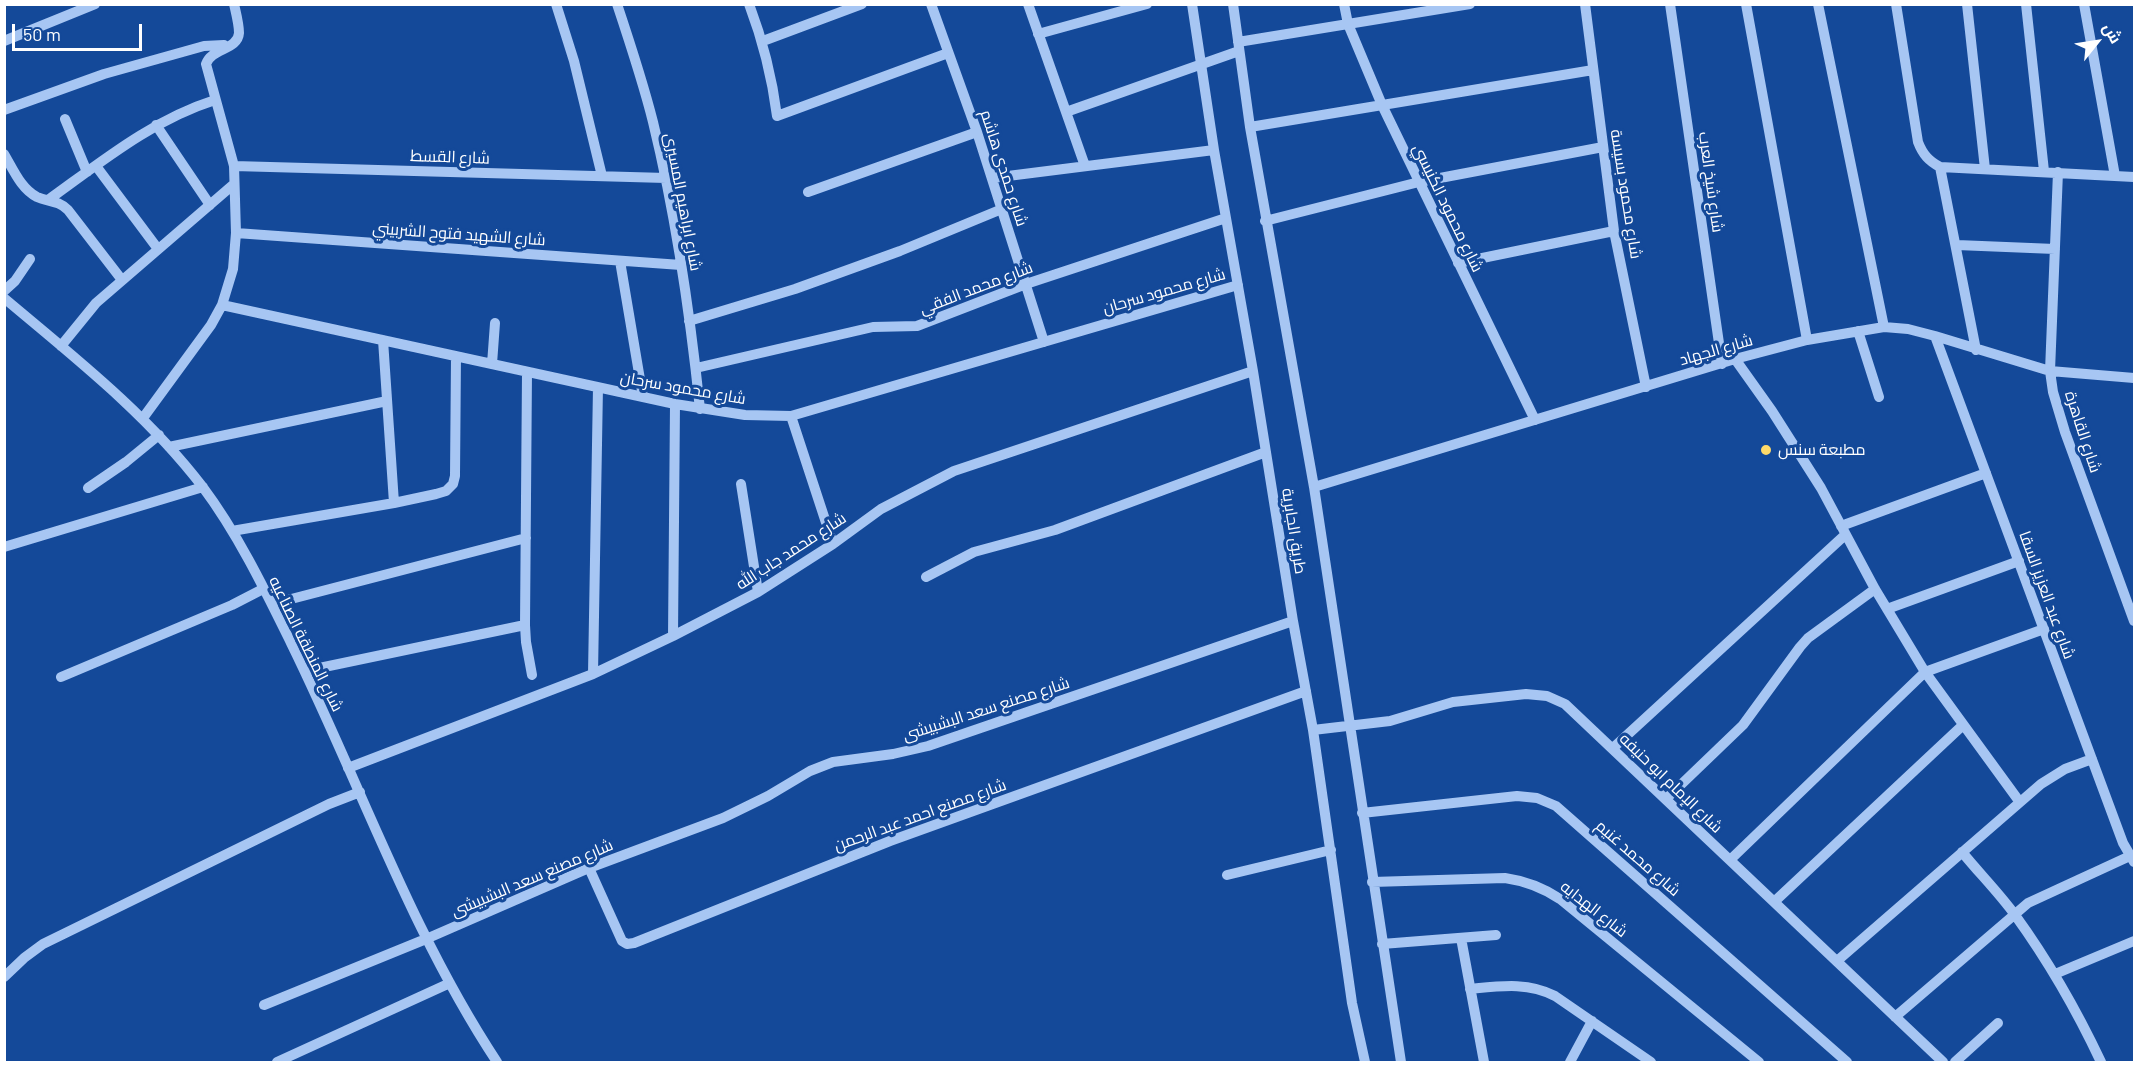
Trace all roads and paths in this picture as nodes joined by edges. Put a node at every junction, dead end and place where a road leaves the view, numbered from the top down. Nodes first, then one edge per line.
1 (95, 4) edge
2 (234, 4) edge
3 (556, 4) edge
4 (616, 4) edge
5 (749, 4) edge
6 (862, 4) edge
7 (931, 4) edge
8 (1028, 4) edge
9 (1147, 4) edge
10 (1192, 4) edge
11 (1233, 4) edge
12 (1344, 4) edge
13 (1470, 4) edge
14 (1585, 4) edge
15 (1670, 4) edge
16 (1746, 4) edge
17 (1818, 4) edge
18 (1896, 4) edge
19 (1967, 4) edge
20 (2026, 4) edge
21 (2084, 4) edge
22 (1348, 24) junction
23 (1038, 34) junction
24 (4, 41) edge
25 (763, 41) junction
26 (230, 45) junction
27 (1238, 46) junction
28 (948, 53) junction
29 (1201, 63) junction
30 (1593, 70) junction
31 (215, 100) junction
32 (1382, 105) junction
33 (4, 110) edge
34 (1066, 112) junction
35 (65, 119) dead end
36 (156, 125) junction
37 (1250, 127) junction
38 (976, 132) junction
39 (1603, 147) junction
40 (1214, 150) junction
41 (4, 154) edge
42 (96, 166) junction
43 (234, 166) junction
44 (1085, 166) junction
45 (1940, 167) junction
46 (1985, 169) junction
47 (2044, 171) junction
48 (87, 172) junction
49 (2058, 172) junction
50 (602, 176) junction
51 (2115, 176) junction
52 (2134, 177) edge
53 (666, 178) junction
54 (992, 178) junction
55 (1419, 182) junction
56 (234, 184) junction
57 (808, 192) dead end
58 (48, 200) junction
59 (210, 205) junction
60 (1002, 208) junction
61 (1226, 218) junction
62 (1265, 221) junction
63 (1614, 231) junction
64 (236, 233) junction
65 (1957, 245) junction
66 (158, 249) junction
67 (2055, 249) junction
68 (30, 259) dead end
69 (620, 261) junction
70 (1458, 263) junction
71 (681, 265) junction
72 (122, 280) junction
73 (1026, 284) junction
74 (1238, 285) junction
75 (4, 291) edge
76 (4, 298) edge
77 (222, 304) junction
78 (689, 321) junction
79 (495, 323) dead end
80 (1884, 327) junction
81 (1858, 331) junction
82 (1935, 336) junction
83 (383, 340) junction
84 (1808, 340) junction
85 (1044, 342) junction
86 (61, 346) junction
87 (1976, 350) junction
88 (456, 356) junction
89 (1735, 360) junction
90 (492, 364) junction
91 (1722, 364) junction
92 (696, 368) junction
93 (1253, 371) junction
94 (2050, 371) junction
95 (527, 372) junction
96 (2134, 378) edge
97 (598, 387) junction
98 (1646, 387) junction
99 (643, 397) junction
100 (1879, 397) dead end
101 (387, 401) junction
102 (675, 405) junction
103 (700, 409) junction
104 (791, 416) junction
105 (143, 418) junction
106 (1535, 420) junction
107 (159, 435) junction
108 (170, 447) junction
109 (1266, 452) junction
110 (1986, 473) junction
111 (741, 484) dead end
112 (202, 487) junction
113 (1314, 487) junction
114 (88, 488) dead end
115 (394, 503) junction
116 (232, 531) junction
117 (1843, 531) junction
118 (526, 538) junction
119 (833, 544) junction
120 (4, 547) edge
121 (2019, 561) junction
122 (926, 577) dead end
123 (263, 589) junction
124 (1875, 589) junction
125 (758, 592) junction
126 (272, 604) junction
127 (1887, 609) junction
128 (1293, 621) junction
129 (2134, 621) edge
130 (525, 625) junction
131 (2044, 629) junction
132 (673, 636) junction
133 (305, 671) junction
134 (1925, 672) junction
135 (593, 674) junction
136 (532, 675) dead end
137 (62, 677) dead end
138 (1306, 691) junction
139 (1963, 725) junction
140 (1350, 726) junction
141 (1313, 730) junction
142 (1613, 748) junction
143 (2092, 759) junction
144 (348, 768) junction
145 (360, 792) junction
146 (1666, 799) junction
147 (2019, 801) junction
148 (1362, 813) junction
149 (1331, 850) junction
150 (1962, 852) junction
151 (2132, 859) edge
152 (1730, 860) junction
153 (589, 868) junction
154 (1227, 875) dead end
155 (1372, 882) junction
156 (1774, 902) junction
157 (2014, 913) junction
158 (1496, 935) dead end
159 (1461, 938) junction
160 (426, 939) junction
161 (2134, 941) edge
162 (1382, 944) junction
163 (1837, 961) junction
164 (2055, 974) junction
165 (4, 977) edge
166 (450, 983) junction
167 (1470, 989) junction
168 (264, 1005) dead end
169 (1895, 1017) junction
170 (1592, 1021) junction
171 (1998, 1023) dead end
172 (277, 1062) edge
173 (498, 1062) edge
174 (1365, 1062) edge
175 (1401, 1062) edge
176 (1484, 1062) edge
177 (1570, 1062) edge
178 (1651, 1062) edge
179 (1759, 1062) edge
180 (1847, 1062) edge
181 (1943, 1062) edge
182 (1954, 1062) edge
183 (2101, 1062) edge

1 - 24 street
2 - 26 street
3 - 50 street
4 - 53 street, شارع ابراهيم المسيرى
5 - 25 street
6 - 25 street
7 - 28 street, شارع حمدى هاشم
8 - 23 street
9 - 23 street
10 - 29 street, طريق الجابرية
11 - 27 street, طريق الجابرية
12 - 22 street, شارع محمود الكنيسي
13 - 22 street
14 - 30 street, شارع محمود بسيسة
15 - 91 street, شارع شيخ العرب
16 - 84 street
17 - 80 street
18 - 45 street
19 - 46 street
20 - 47 street
21 - 51 street
22 - 27 street
22 - 32 street, شارع محمود الكنيسي
23 - 34 street
25 - 28 street
26 - 31 street
26 - 33 street
27 - 29 street
27 - 37 street, طريق الجابرية
28 - 38 street, شارع حمدى هاشم
29 - 34 street
29 - 40 street, طريق الجابرية
30 - 32 street
30 - 39 street, شارع محمود بسيسة
31 - 36 street
31 - 43 street
32 - 37 street
32 - 55 street, شارع محمود الكنيسي
34 - 44 street
35 - 48 street
36 - 42 street
36 - 59 street
37 - 62 street, طريق الجابرية
38 - 54 street, شارع حمدى هاشم
38 - 57 street
39 - 55 street
39 - 63 street, شارع محمود بسيسة
40 - 44 street
40 - 61 street, طريق الجابرية
41 - 58 street
42 - 48 street
42 - 66 street
43 - 50 street, شارع القسط
43 - 56 street
44 - 54 street
45 - 46 street
45 - 65 street
46 - 47 street
47 - 49 street
48 - 58 street
49 - 51 street
49 - 67 street, شارع القاهرة
50 - 53 street, شارع القسط
51 - 52 street
53 - 71 street, شارع ابراهيم المسيرى
54 - 60 street, شارع حمدى هاشم
55 - 62 street
55 - 70 street, شارع محمود الكنيسي
56 - 59 street
56 - 64 street
58 - 72 street
59 - 66 street
60 - 73 street, شارع حمدى هاشم
60 - 78 street
61 - 73 street, شارع محمد الفقي
61 - 74 street, طريق الجابرية
62 - 113 street, طريق الجابرية
63 - 70 street
63 - 98 street, شارع محمود بسيسة
64 - 69 street, شارع الشهيد فتوح الشربيني
64 - 77 street
65 - 67 street
65 - 87 street
66 - 72 street
67 - 94 street, شارع القاهرة
68 - 75 street
69 - 71 street, شارع الشهيد فتوح الشربيني
69 - 99 street
70 - 106 street, شارع محمود الكنيسي
71 - 78 street, شارع ابراهيم المسيرى
72 - 86 street
73 - 85 street, شارع حمدى هاشم
73 - 92 street, شارع محمد الفقي
74 - 85 street, شارع محمود سرحان
74 - 93 street, طريق الجابرية
76 - 86 street, شارع المنطقة الصناعيه
77 - 83 street, شارع محمود سرحان
77 - 105 street
78 - 92 street, شارع ابراهيم المسيرى
79 - 90 street
80 - 81 street, شارع الجهاد
80 - 82 street, شارع الجهاد
81 - 84 street, شارع الجهاد
81 - 100 street
82 - 87 street, شارع الجهاد
82 - 110 street, شارع عبد العزيز السقا
83 - 88 street, شارع محمود سرحان
83 - 101 street
84 - 89 street, شارع الجهاد
85 - 104 street, شارع محمود سرحان
86 - 105 street, شارع المنطقة الصناعيه
87 - 94 street, شارع الجهاد
88 - 90 street, شارع محمود سرحان
88 - 115 street
89 - 91 street, شارع الجهاد
89 - 117 street
90 - 95 street, شارع محمود سرحان
91 - 98 street, شارع الجهاد
92 - 103 street, شارع ابراهيم المسيرى
93 - 109 street, طريق الجابرية
93 - 119 street, شارع محمد جاب الله
94 - 96 street, شارع الجهاد
94 - 129 street, شارع القاهرة
95 - 97 street, شارع محمود سرحان
95 - 118 street
97 - 99 street, شارع محمود سرحان
97 - 135 street
98 - 106 street, شارع الجهاد
99 - 102 street, شارع محمود سرحان
101 - 108 street
101 - 115 street
102 - 103 street, شارع محمود سرحان
102 - 132 street
103 - 104 street, شارع محمود سرحان
104 - 119 street
105 - 107 street, شارع المنطقة الصناعيه
106 - 113 street, شارع الجهاد
107 - 108 street, شارع المنطقة الصناعيه
107 - 114 street
108 - 112 street, شارع المنطقة الصناعيه
109 - 122 street
109 - 128 street, طريق الجابرية
110 - 117 street
110 - 121 street, شارع عبد العزيز السقا
111 - 125 street
112 - 116 street, شارع المنطقة الصناعيه
112 - 120 street
113 - 140 street, طريق الجابرية
115 - 116 street
116 - 123 street, شارع المنطقة الصناعيه
117 - 124 street
117 - 142 street
118 - 126 street
118 - 130 street
119 - 125 street, شارع محمد جاب الله
121 - 127 street
121 - 131 street, شارع عبد العزيز السقا
123 - 126 street, شارع المنطقة الصناعيه
123 - 137 street
124 - 127 street
124 - 146 street
125 - 132 street, شارع محمد جاب الله
126 - 133 street, شارع المنطقة الصناعيه
127 - 134 street
128 - 138 street, طريق الجابرية
128 - 153 street, شارع مصنع سعد البشبيشى
130 - 133 street
130 - 136 street
131 - 134 street
131 - 143 street, شارع عبد العزيز السقا
132 - 135 street, شارع محمد جاب الله
133 - 144 street, شارع المنطقة الصناعيه
134 - 139 street
134 - 152 street
135 - 144 street, شارع محمد جاب الله
138 - 141 street, طريق الجابرية
138 - 153 street, شارع مصنع احمد عبد الرحمن
139 - 147 street
139 - 156 street
140 - 141 street, شارع الإمام ابو حنيفه
140 - 142 street, شارع الإمام ابو حنيفه
140 - 148 street, طريق الجابرية
141 - 149 street, طريق الجابرية
142 - 146 street, شارع الإمام ابو حنيفه
143 - 147 street
143 - 151 street, شارع عبد العزيز السقا
144 - 145 street, شارع المنطقة الصناعيه
145 - 160 street, شارع المنطقة الصناعيه
145 - 165 street
146 - 152 street, شارع الإمام ابو حنيفه
147 - 150 street
148 - 155 street, طريق الجابرية
148 - 180 street, شارع محمد غنيم
149 - 154 street
149 - 174 street, طريق الجابرية
150 - 157 street
150 - 163 street
151 - 157 street
152 - 156 street, شارع الإمام ابو حنيفه
153 - 160 street, شارع مصنع سعد البشبيشى
155 - 162 street, طريق الجابرية
155 - 179 street, شارع الهدايه
156 - 163 street, شارع الإمام ابو حنيفه
157 - 164 street
157 - 169 street
158 - 159 street
159 - 162 street
159 - 167 street
160 - 166 street, شارع المنطقة الصناعيه
160 - 168 street, شارع مصنع سعد البشبيشى
161 - 164 street
162 - 175 street, طريق الجابرية
163 - 169 street, شارع الإمام ابو حنيفه
164 - 183 street
166 - 172 street
166 - 173 street, شارع المنطقة الصناعيه
167 - 170 street
167 - 176 street
169 - 181 street, شارع الإمام ابو حنيفه
170 - 177 street
170 - 178 street
171 - 182 street

